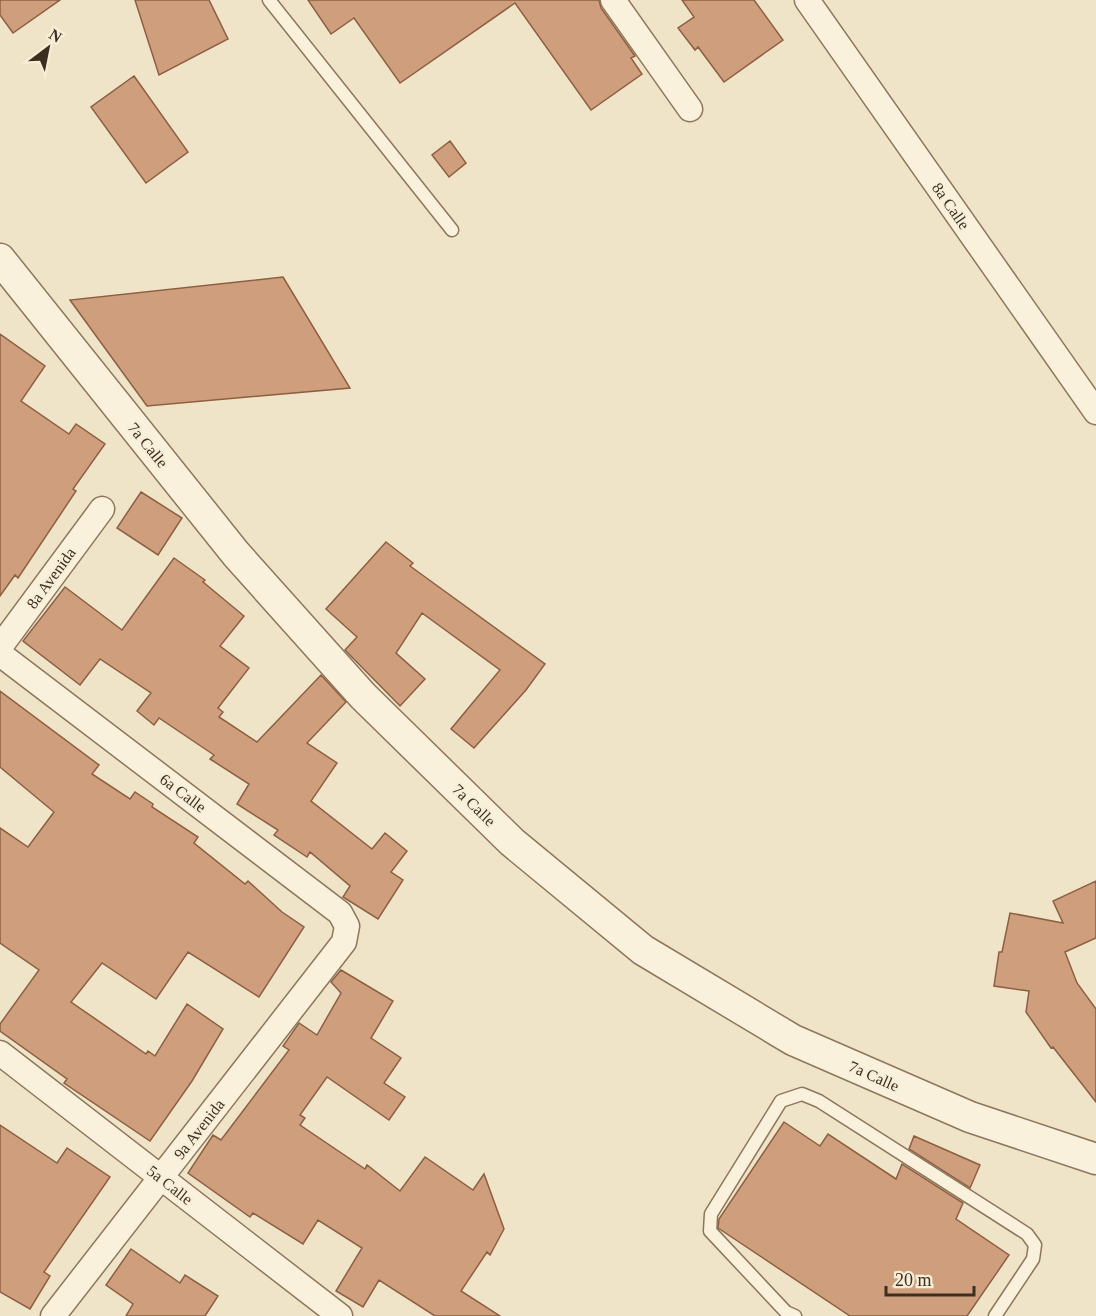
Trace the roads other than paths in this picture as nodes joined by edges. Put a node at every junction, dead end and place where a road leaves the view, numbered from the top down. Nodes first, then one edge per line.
1 (269, 0) edge
2 (613, 0) edge
3 (807, 0) edge
4 (690, 109) dead end
5 (452, 230) dead end
6 (0, 259) edge
7 (1096, 412) edge
8 (102, 509) dead end
9 (0, 647) edge
10 (0, 654) edge
11 (344, 942) joint
12 (0, 1053) edge
13 (1096, 1160) edge
14 (160, 1178) junction
15 (788, 1315) edge
16 (53, 1316) edge
17 (340, 1316) edge
18 (995, 1316) edge

1 - 5 lane
2 - 4 street
3 - 7 street, 8a Calle
6 - 13 street, 7a Calle
8 - 9 street, 8a Avenida
10 - 11 street, 6a Calle
11 - 14 street, 9a Avenida
12 - 14 street, 5a Calle
14 - 16 street, 9a Avenida
14 - 17 street, 5a Calle
15 - 18 lane

